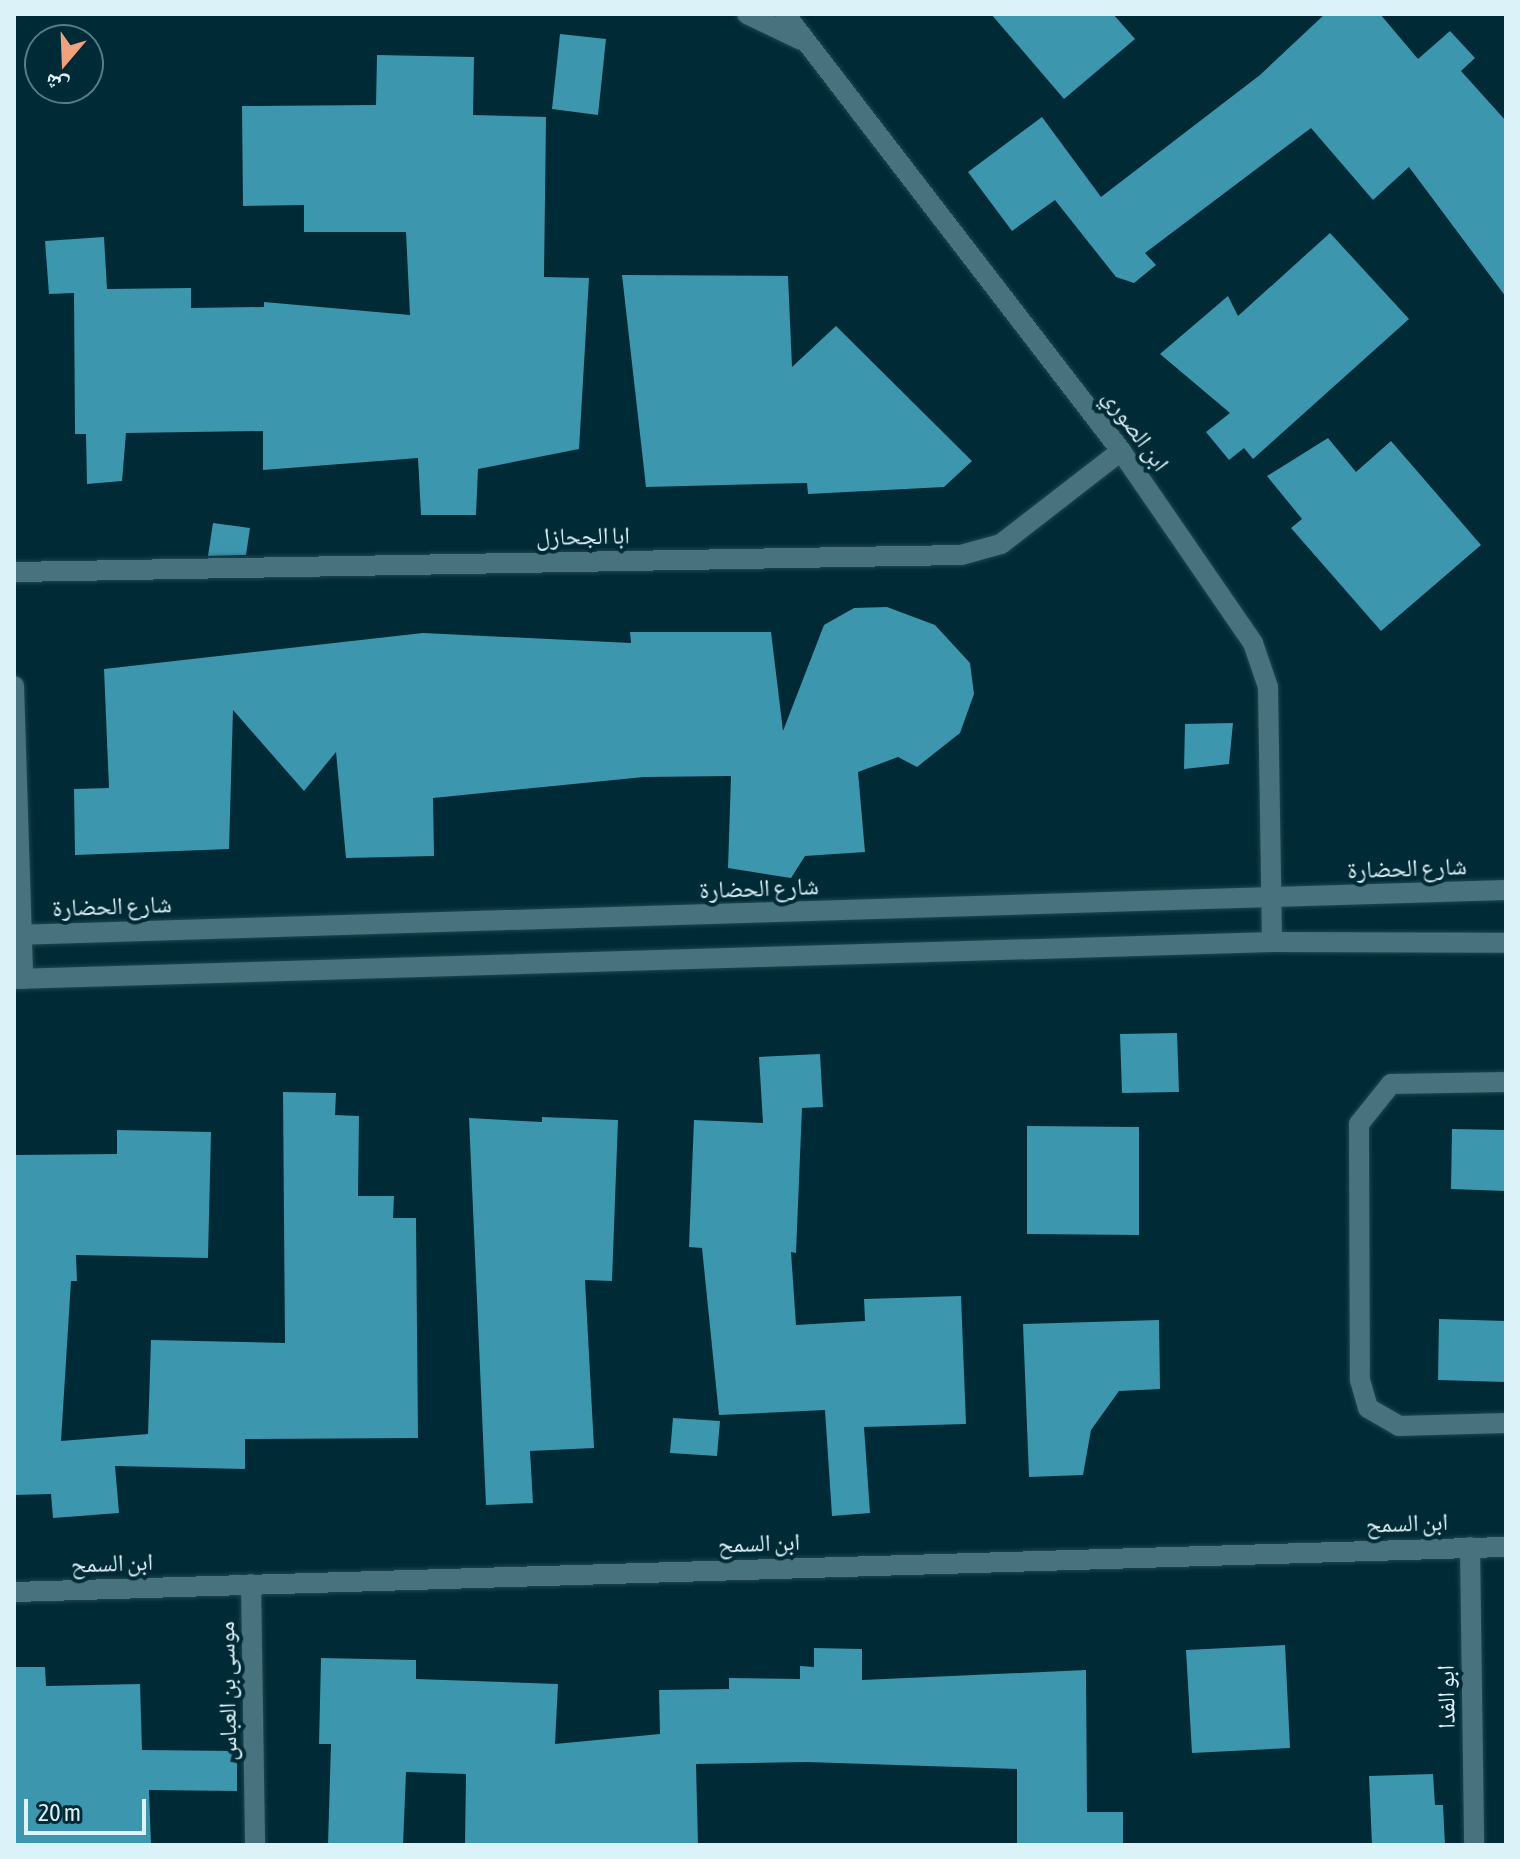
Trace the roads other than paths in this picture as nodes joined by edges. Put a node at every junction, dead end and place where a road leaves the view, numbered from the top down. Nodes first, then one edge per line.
1 (747, 14) edge
2 (785, 14) edge
3 (808, 44) junction
4 (1121, 451) junction
5 (14, 572) edge
6 (14, 686) edge
7 (1506, 890) edge
8 (1273, 899) junction
9 (17, 935) edge
10 (1272, 942) junction
11 (1506, 943) edge
12 (18, 979) edge
13 (1506, 1082) edge
14 (1506, 1423) edge
15 (1470, 1547) junction
16 (1506, 1547) edge
17 (251, 1584) junction
18 (14, 1592) edge
19 (255, 1845) edge
20 (1474, 1845) edge

1 - 3 street
2 - 3 street, ابن الصوري
3 - 4 street, ابن الصوري
4 - 5 street, ابا الجحازل
4 - 8 street, ابن الصوري
6 - 9 street
7 - 8 street, شارع الحضارة
8 - 9 street, شارع الحضارة
8 - 10 street, ابن الصوري
9 - 12 street
10 - 11 street
10 - 12 street
13 - 14 street
15 - 16 street, ابن السمح
15 - 17 street, ابن السمح
15 - 20 street, ابو الفدا
17 - 18 street, ابن السمح
17 - 19 street, موسى بن العباس

